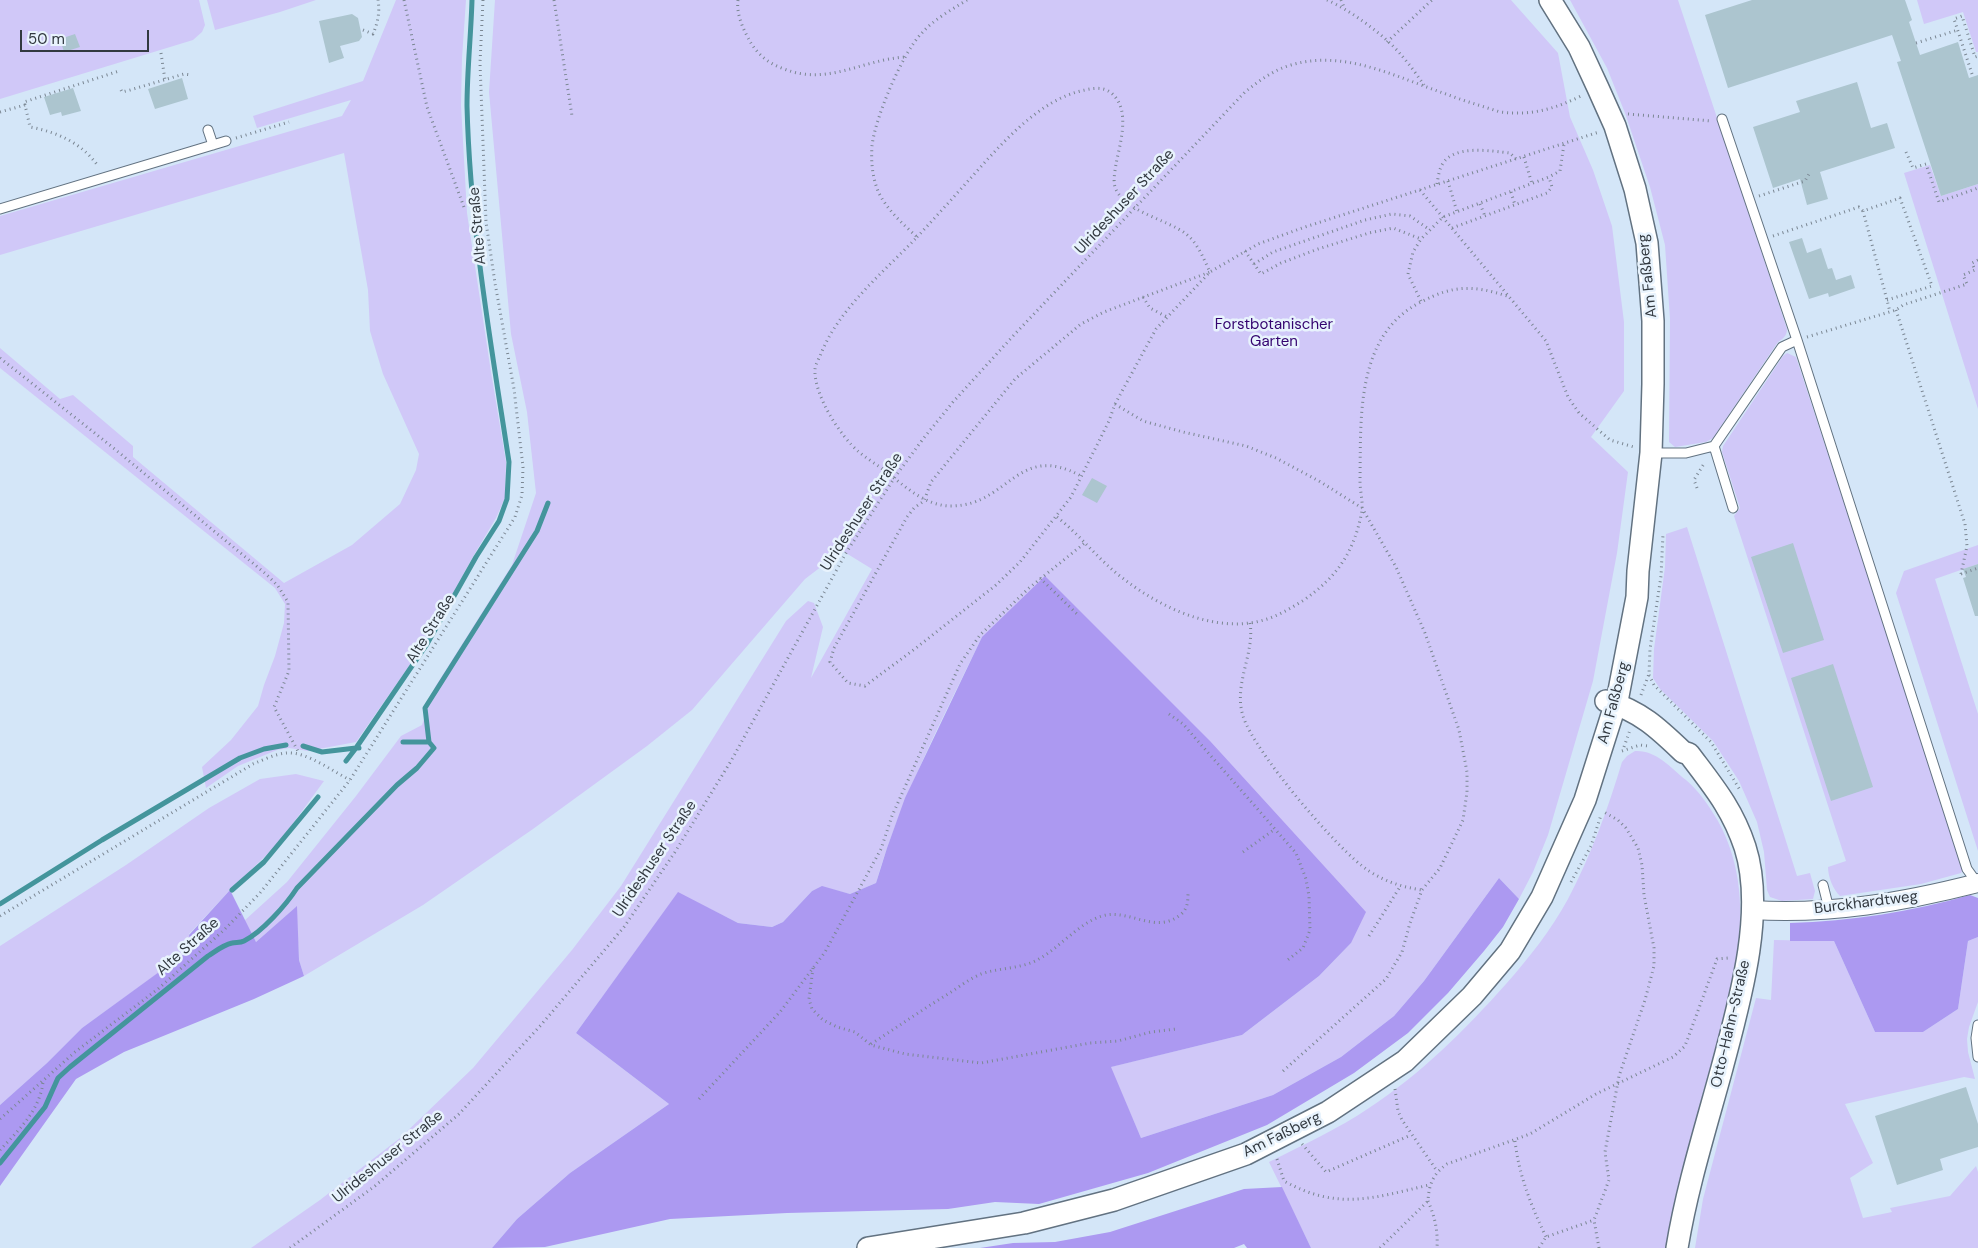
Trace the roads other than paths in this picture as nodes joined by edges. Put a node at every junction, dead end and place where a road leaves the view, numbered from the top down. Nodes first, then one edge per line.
1 (1550, 0) edge
2 (1722, 119) dead end
3 (208, 130) dead end
4 (226, 141) road end
5 (213, 145) junction
6 (0, 209) edge
7 (1797, 340) junction
8 (1714, 446) junction
9 (1651, 452) junction
10 (1733, 508) dead end
11 (1612, 698) junction
12 (1978, 884) edge
13 (1823, 885) dead end
14 (1829, 909) junction
15 (1752, 910) junction
16 (1978, 1025) edge
17 (1978, 1057) edge
18 (868, 1248) edge
19 (1677, 1248) edge

1 - 9 street, Am Faßberg
2 - 7 lane
3 - 5 lane
4 - 5 lane
5 - 6 lane
7 - 8 lane
7 - 12 lane
8 - 9 lane
8 - 10 lane
9 - 11 street, Am Faßberg
11 - 15 street, Otto-Hahn-Straße
11 - 18 street, Am Faßberg
12 - 14 street, Burckhardtweg
13 - 14 lane
14 - 15 street, Burckhardtweg
15 - 19 street, Otto-Hahn-Straße
16 - 17 lane

